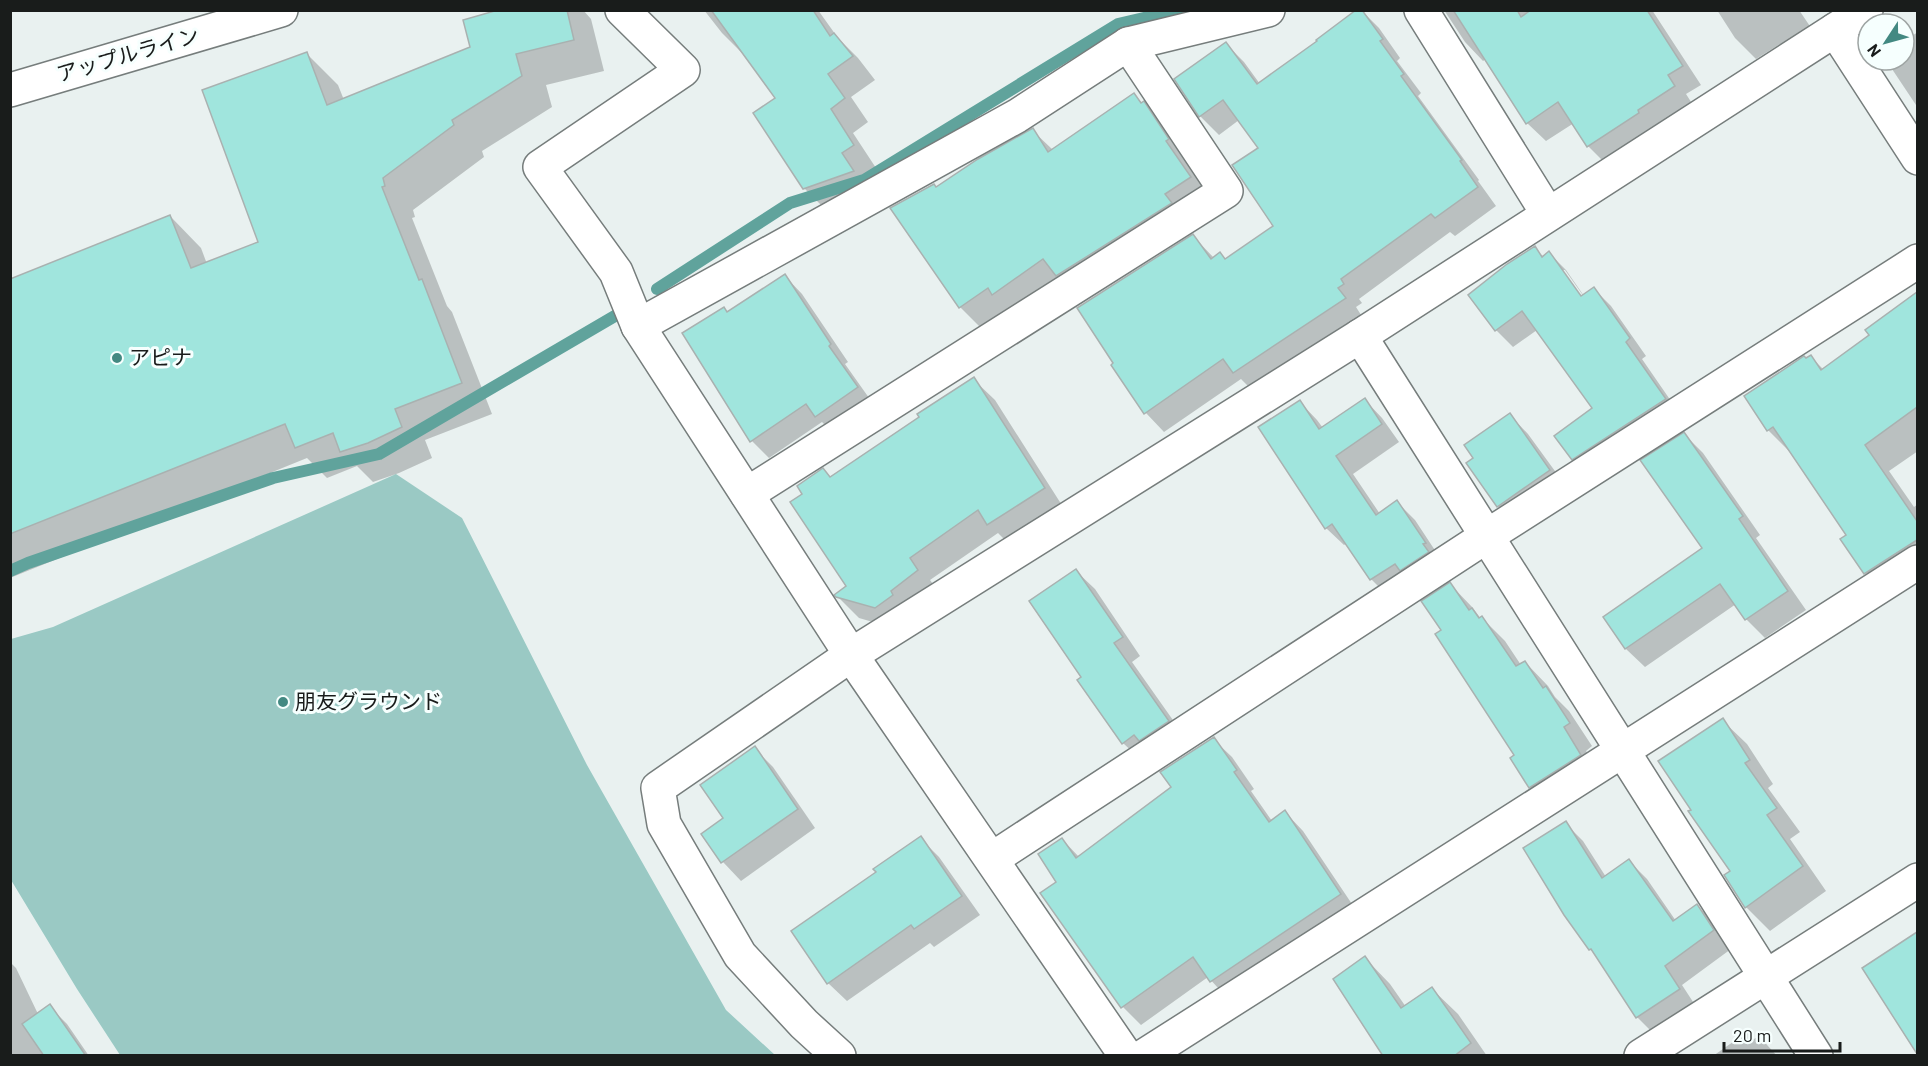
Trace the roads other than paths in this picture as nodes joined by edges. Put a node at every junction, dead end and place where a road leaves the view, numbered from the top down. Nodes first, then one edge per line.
1 (281, 10) edge
2 (622, 10) edge
3 (1268, 10) edge
4 (1421, 10) edge
5 (1866, 10) edge
6 (1834, 30) junction
7 (1128, 44) junction
8 (10, 90) edge
9 (1917, 158) edge
10 (1548, 214) junction
11 (1917, 261) edge
12 (638, 326) junction
13 (1360, 336) junction
14 (747, 494) junction
15 (1487, 536) junction
16 (1917, 562) edge
17 (851, 655) junction
18 (1623, 750) junction
19 (992, 859) junction
20 (1917, 880) edge
21 (1766, 978) junction
22 (839, 1056) edge
23 (1126, 1056) edge
24 (1144, 1056) edge
25 (1641, 1056) edge
26 (1816, 1056) edge

1 - 8 main road, アップルライン
2 - 12 main road
3 - 7 main road
4 - 10 main road
5 - 6 main road
6 - 9 main road
6 - 10 main road
7 - 12 main road
7 - 14 main road
10 - 13 main road
11 - 15 main road
12 - 14 main road
13 - 15 main road
13 - 17 main road
14 - 17 main road
15 - 18 main road
15 - 19 main road
16 - 18 main road
17 - 19 main road
17 - 22 main road
18 - 21 main road
18 - 24 main road
19 - 23 main road
20 - 21 main road
21 - 25 main road
21 - 26 main road

